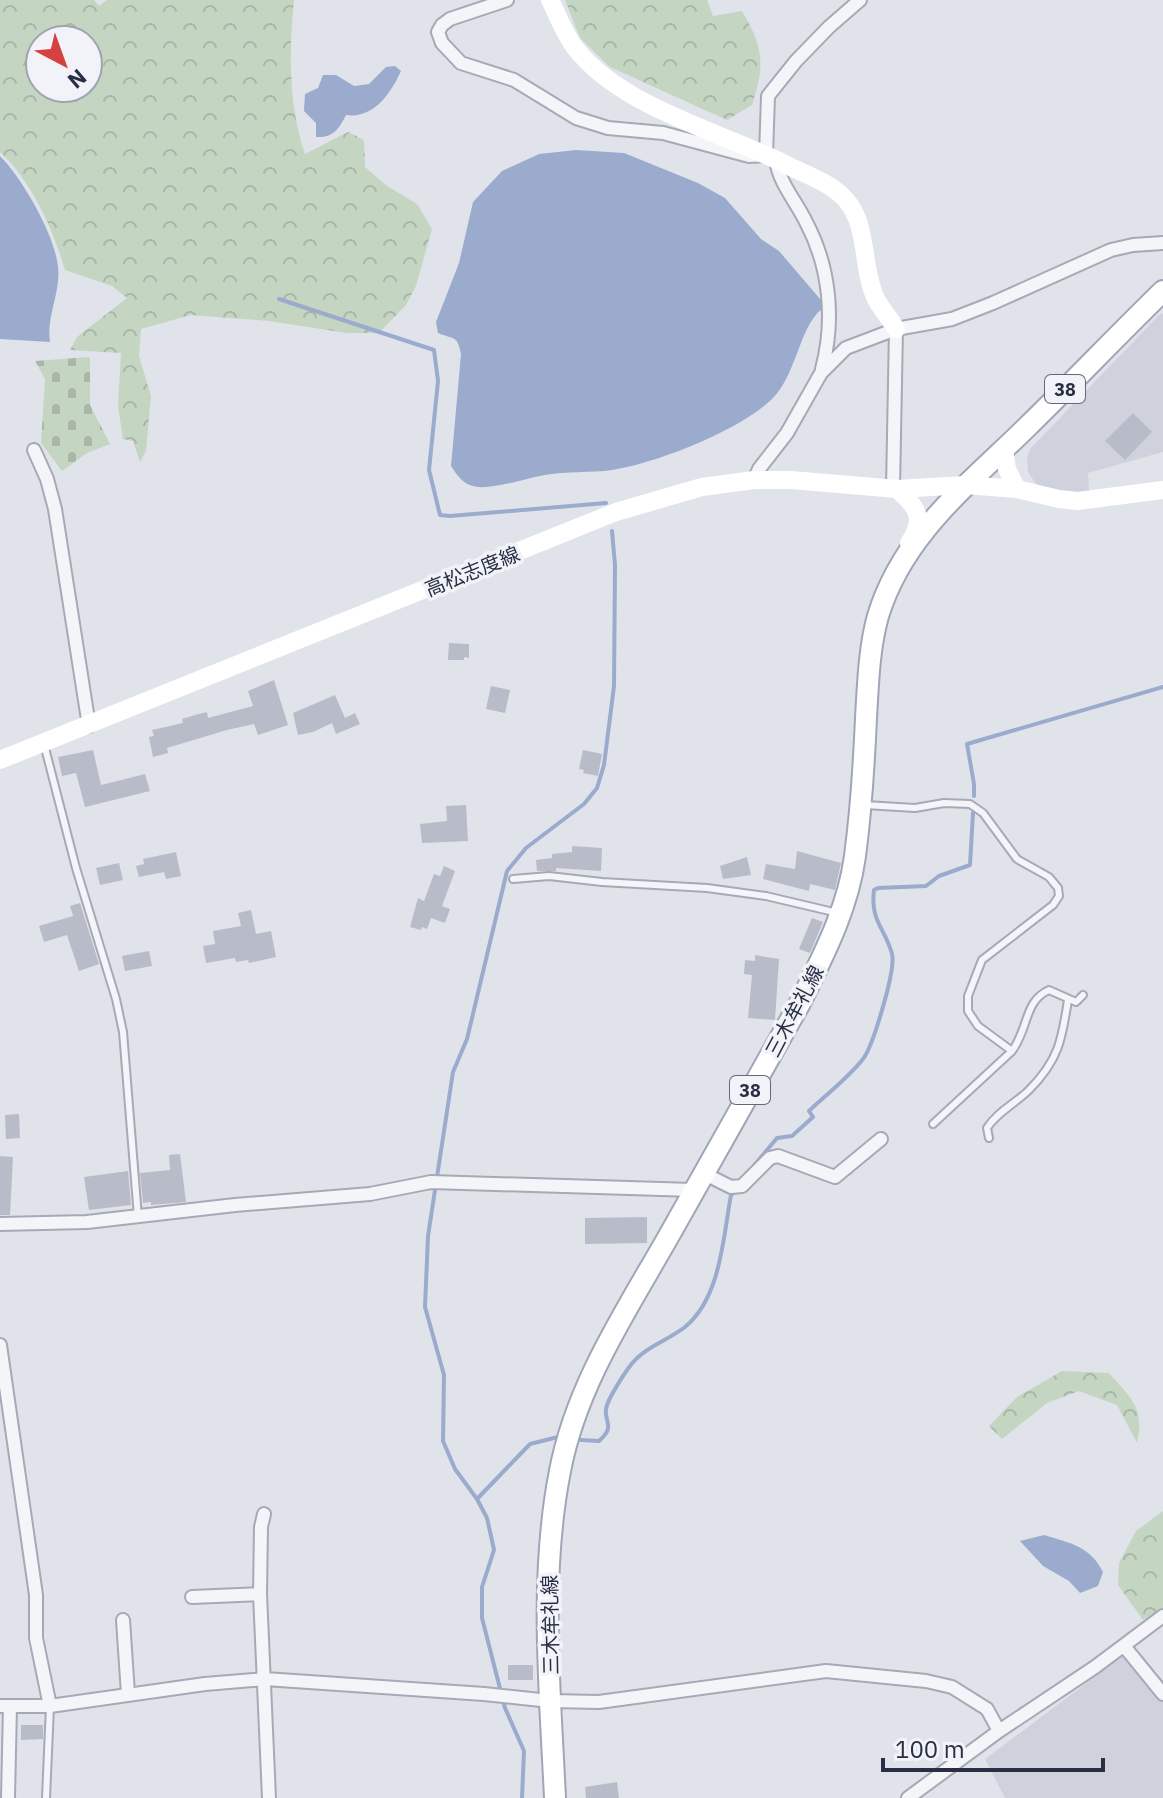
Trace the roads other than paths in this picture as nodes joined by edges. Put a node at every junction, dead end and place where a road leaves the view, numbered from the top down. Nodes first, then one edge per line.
1 (507, 0) edge
2 (550, 0) edge
3 (860, 0) edge
4 (771, 158) junction
5 (1163, 243) edge
6 (1163, 291) edge
7 (896, 329) junction
8 (821, 373) junction
9 (34, 450) dead end
10 (1004, 450) junction
11 (754, 480) junction
12 (965, 485) junction
13 (895, 489) junction
14 (1017, 489) junction
15 (1163, 490) edge
16 (896, 574) junction
17 (89, 726) junction
18 (44, 744) junction
19 (0, 760) edge
20 (860, 805) junction
21 (513, 879) dead end
22 (840, 914) junction
23 (1083, 995) dead end
24 (1068, 1000) junction
25 (1012, 1051) junction
26 (933, 1124) dead end
27 (989, 1138) dead end
28 (881, 1139) dead end
29 (698, 1182) junction
30 (138, 1217) junction
31 (0, 1224) edge
32 (0, 1345) edge
33 (264, 1514) dead end
34 (260, 1594) junction
35 (192, 1597) dead end
36 (1163, 1616) edge
37 (123, 1620) dead end
38 (1124, 1646) junction
39 (265, 1679) junction
40 (128, 1694) junction
41 (1163, 1694) edge
42 (550, 1701) junction
43 (5, 1706) edge
44 (50, 1706) junction
45 (999, 1731) junction
46 (4, 1753) edge
47 (8, 1798) edge
48 (46, 1798) edge
49 (269, 1798) edge
50 (555, 1798) edge
51 (908, 1798) edge

1 - 4 street
2 - 4 main road
3 - 4 street
4 - 7 main road
4 - 8 street
5 - 7 street
6 - 10 main road, 三木牟礼線 / 38
7 - 8 street
7 - 13 street
8 - 11 street
9 - 17 street
10 - 12 main road, 三木牟礼線 / 38
10 - 14 main road
11 - 13 main road, 高松志度線
11 - 17 main road, 高松志度線
12 - 13 main road, 高松志度線
12 - 14 main road, 高松志度線
12 - 16 main road, 三木牟礼線 / 38
13 - 16 main road
14 - 15 main road, 高松志度線
16 - 20 main road, 三木牟礼線 / 38
17 - 18 main road, 高松志度線
18 - 19 main road, 高松志度線
18 - 30 lane
20 - 22 main road, 三木牟礼線 / 38
20 - 25 lane
21 - 22 lane
22 - 29 main road, 三木牟礼線 / 38
23 - 24 lane
24 - 25 lane
24 - 27 lane
25 - 26 lane
28 - 29 street
29 - 30 street
29 - 42 main road, 三木牟礼線 / 38
30 - 31 street
32 - 44 street
33 - 34 street
34 - 35 street
34 - 39 street
36 - 38 street
37 - 40 street
38 - 41 street
38 - 45 street
39 - 40 street
39 - 42 street
39 - 49 street
40 - 44 street
42 - 45 street
42 - 50 main road, 三木牟礼線 / 38
43 - 44 street
43 - 46 street
44 - 48 lane
45 - 51 street
46 - 47 street

